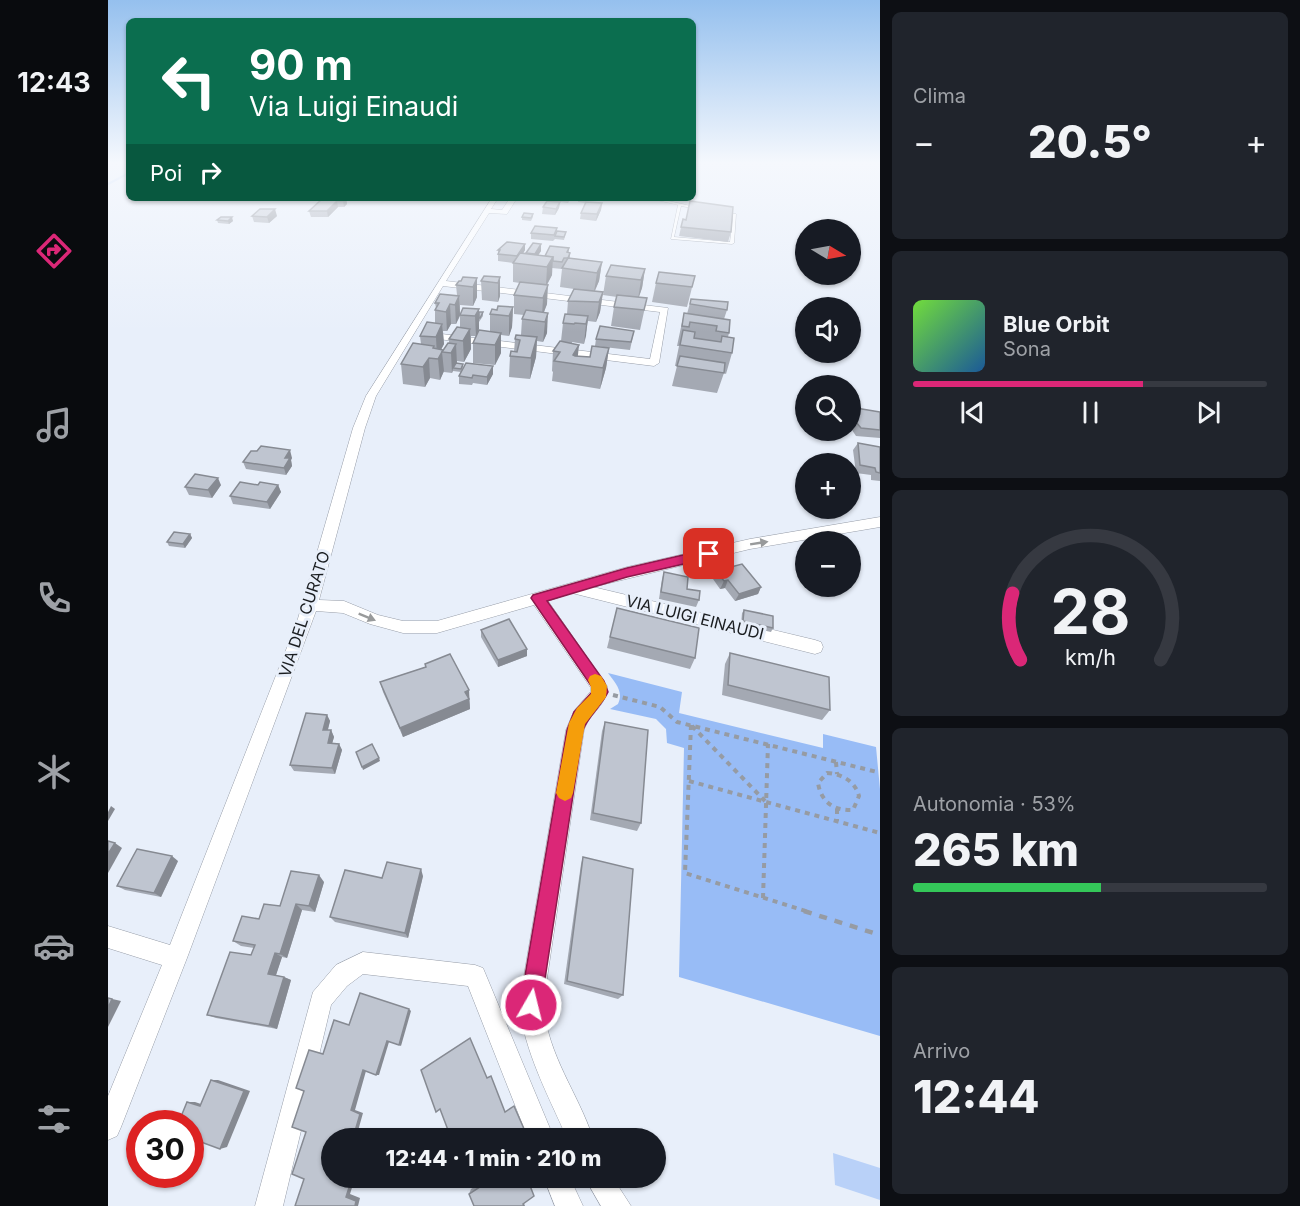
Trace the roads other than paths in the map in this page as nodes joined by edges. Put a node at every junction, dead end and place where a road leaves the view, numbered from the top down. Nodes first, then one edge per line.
1 (483, 219) edge
2 (676, 219) edge
3 (735, 219) edge
4 (441, 283) junction
5 (409, 333) junction
6 (880, 522) edge
7 (574, 588) junction
8 (538, 598) junction
9 (310, 605) junction
10 (815, 647) dead end
11 (108, 937) edge
12 (176, 958) junction
13 (140, 1045) junction
14 (108, 1108) edge
15 (108, 1127) edge
16 (537, 1128) edge
17 (576, 1128) edge
18 (561, 1188) edge
19 (605, 1188) edge
20 (269, 1206) edge
21 (569, 1206) edge
22 (617, 1206) edge

1 - 4 street, VIA DEL CURATO
2 - 3 lane
4 - 5 street, VIA DEL CURATO
4 - 5 street
5 - 9 street, VIA DEL CURATO
7 -> 6 street
7 - 8 street
7 - 10 street, VIA LUIGI EINAUDI
9 -> 8 street
8 - 17 street
9 - 12 street, VIA DEL CURATO
11 - 12 street
12 - 13 street, VIA DEL CURATO
13 - 14 street, VIA DEL CURATO
13 - 15 street, VIA DEL CURATO
16 - 20 street
18 - 21 street
19 - 22 street

